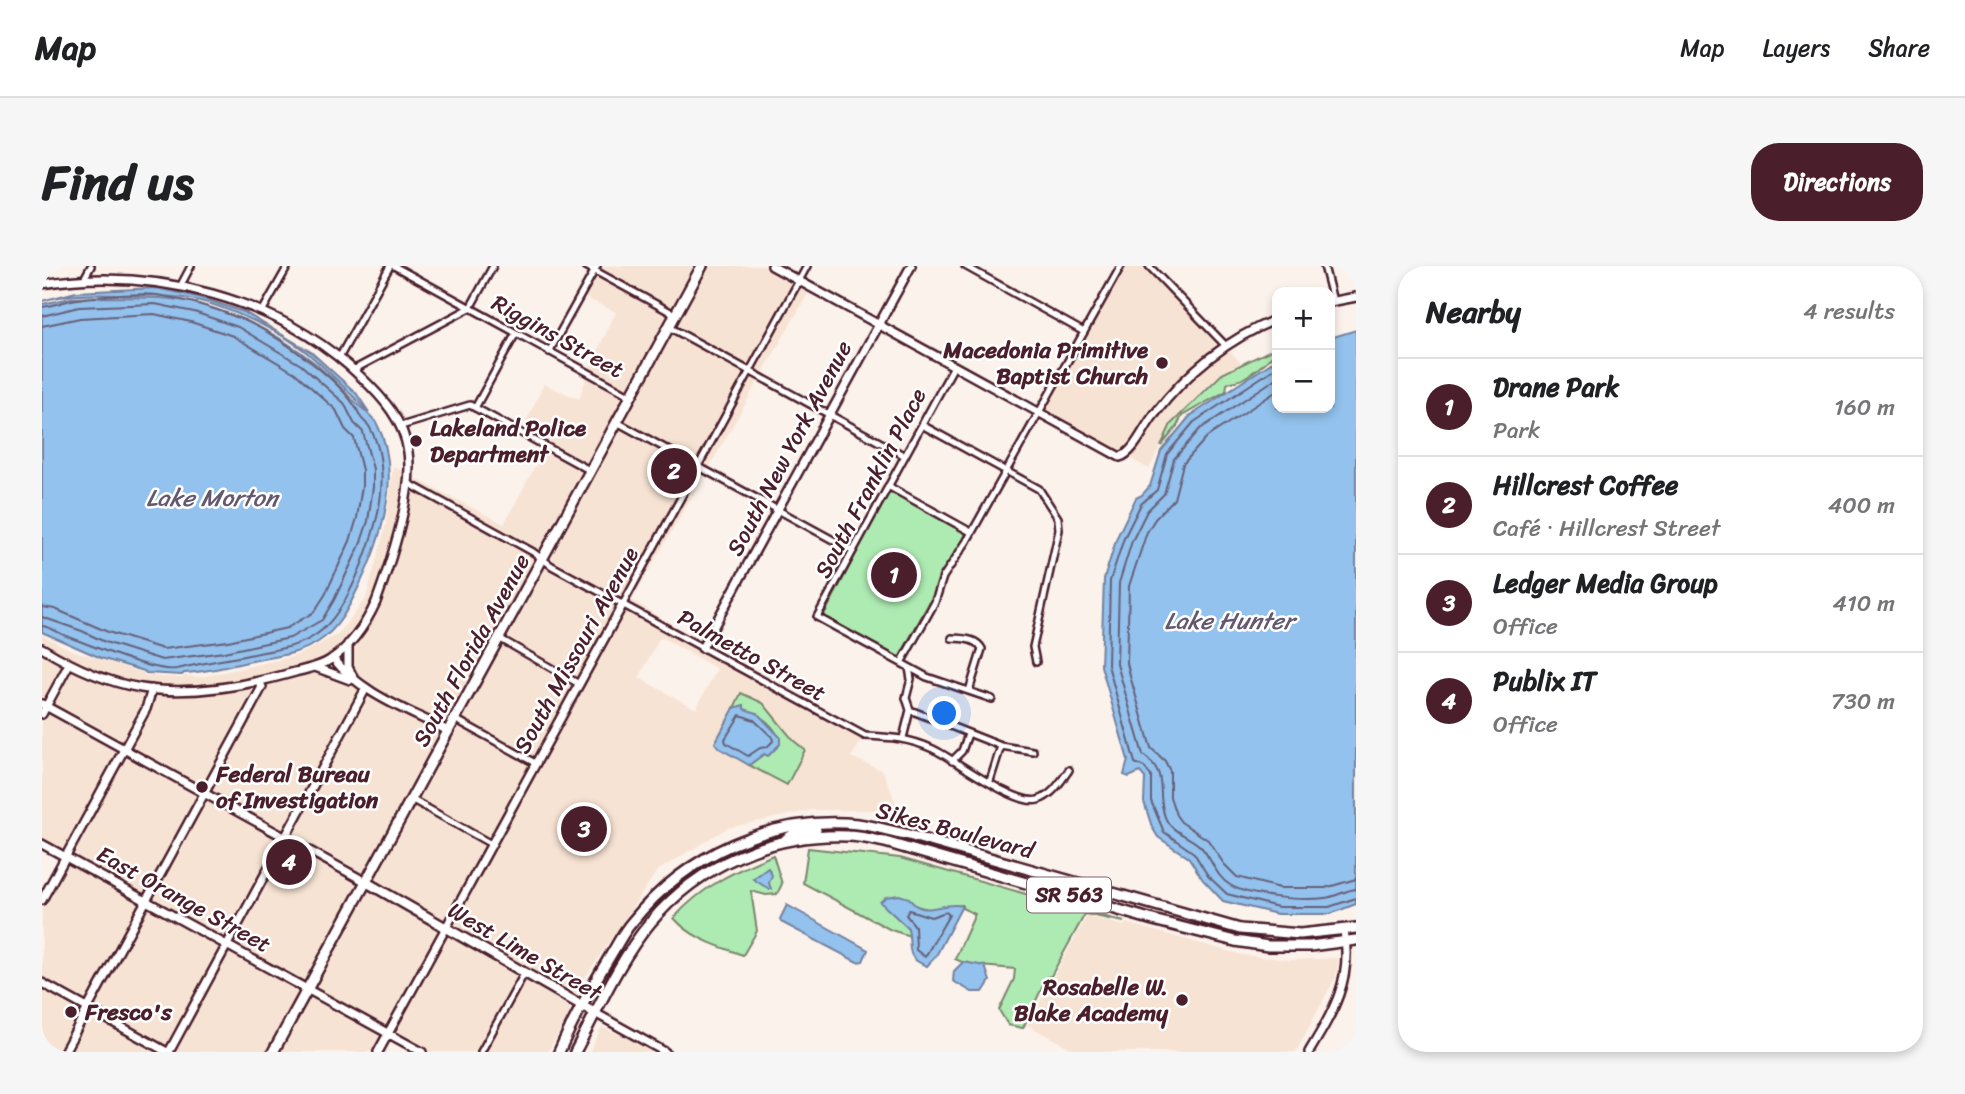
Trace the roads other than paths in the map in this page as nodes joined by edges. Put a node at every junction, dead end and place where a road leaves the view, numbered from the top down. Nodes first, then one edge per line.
1 (91, 266) edge
2 (191, 266) edge
3 (288, 266) edge
4 (392, 266) edge
5 (493, 266) edge
6 (586, 266) edge
7 (702, 266) edge
8 (772, 266) edge
9 (807, 266) edge
10 (911, 266) edge
11 (965, 266) edge
12 (1121, 266) edge
13 (1149, 266) edge
14 (1324, 266) edge
15 (595, 268) edge
16 (85, 277) junction
17 (799, 281) junction
18 (182, 283) junction
19 (42, 284) edge
20 (1329, 287) edge
21 (1356, 297) edge
22 (1335, 301) edge
23 (470, 308) junction
24 (264, 310) junction
25 (676, 315) junction
26 (1272, 322) edge
27 (878, 325) junction
28 (669, 327) junction
29 (1084, 332) junction
30 (516, 333) junction
31 (1226, 346) junction
32 (550, 352) junction
33 (339, 358) junction
34 (954, 366) junction
35 (353, 370) junction
36 (750, 372) junction
37 (631, 396) junction
38 (475, 408) junction
39 (1038, 412) junction
40 (829, 415) junction
41 (617, 422) junction
42 (922, 425) junction
43 (401, 426) junction
44 (905, 456) junction
45 (698, 468) junction
46 (1006, 470) junction
47 (591, 471) junction
48 (408, 483) junction
49 (888, 486) junction
50 (777, 510) junction
51 (971, 532) junction
52 (853, 551) junction
53 (543, 558) junction
54 (623, 604) junction
55 (499, 638) junction
56 (952, 638) dead end
57 (348, 644) junction
58 (42, 648) edge
59 (702, 648) junction
60 (333, 658) junction
61 (1036, 662) dead end
62 (901, 663) junction
63 (69, 664) junction
64 (314, 667) junction
65 (909, 668) junction
66 (259, 681) junction
67 (357, 683) junction
68 (579, 684) junction
69 (366, 688) junction
70 (152, 689) junction
71 (969, 691) junction
72 (992, 699) dead end
73 (43, 708) edge
74 (910, 710) junction
75 (455, 719) junction
76 (448, 731) junction
77 (968, 734) junction
78 (903, 738) junction
79 (1001, 746) junction
80 (124, 748) junction
81 (1033, 751) dead end
82 (952, 761) junction
83 (535, 763) junction
84 (1069, 770) dead end
85 (990, 781) junction
86 (204, 793) junction
87 (411, 799) junction
88 (834, 824) junction
89 (777, 830) junction
90 (285, 837) junction
91 (781, 843) junction
92 (42, 844) edge
93 (491, 844) junction
94 (65, 856) junction
95 (713, 867) junction
96 (366, 882) junction
97 (42, 900) edge
98 (146, 901) junction
99 (445, 927) junction
100 (1356, 928) edge
101 (1344, 931) junction
102 (1351, 941) edge
103 (226, 944) junction
104 (525, 972) junction
105 (42, 983) edge
106 (307, 989) junction
107 (581, 1004) junction
108 (87, 1009) junction
109 (596, 1013) junction
110 (388, 1034) junction
111 (64, 1052) edge
112 (168, 1052) edge
113 (273, 1052) edge
114 (378, 1052) edge
115 (422, 1052) edge
116 (481, 1052) edge
117 (559, 1052) edge
118 (575, 1052) edge
119 (665, 1052) edge
120 (1310, 1052) edge

1 - 16 street
2 - 18 street
3 - 24 street
4 - 23 street, Riggins Street
4 - 33 street
5 - 23 street
6 - 15 street
7 - 25 main road, South Florida Avenue
8 - 17 street
9 - 17 street, South Missouri Avenue
10 - 27 street, South New York Avenue
11 - 29 street
12 - 29 street
13 - 31 street
14 - 20 street
15 - 25 street
15 - 32 street
16 - 18 street
16 - 19 street
17 - 27 street
17 - 36 street, South Missouri Avenue
18 - 24 street
21 - 22 street
23 - 30 street, Riggins Street
23 - 35 street
24 - 33 street
25 - 28 main road, South Florida Avenue
26 - 31 street
27 - 34 street
27 - 40 street, South New York Avenue
28 - 36 street
28 - 37 main road, South Florida Avenue
29 - 39 street
30 - 32 street, Riggins Street
30 - 38 street
31 - 39 street
32 - 37 street, Riggins Street
33 - 35 street
34 - 39 street
34 - 42 street, South Franklin Place
35 - 43 street
36 - 40 street
36 - 45 street, South Missouri Avenue
37 - 41 main road, South Florida Avenue
38 - 43 street
38 - 47 street
39 - 46 street
40 - 44 street
40 - 50 street, South New York Avenue
41 - 45 street
41 - 47 main road, South Florida Avenue
42 - 44 street, South Franklin Place
42 - 46 street
43 - 48 street
44 - 49 street, South Franklin Place
45 - 50 street
45 - 54 street, South Missouri Avenue
46 - 51 street
46 - 61 street
47 - 53 main road, South Florida Avenue
48 - 53 street, Palmetto Street
48 - 57 street
49 - 51 street
49 - 52 street, South Franklin Place
50 - 52 street
50 - 59 street, South New York Avenue
51 - 62 street
52 - 62 street, South Franklin Place
53 - 54 street, Palmetto Street
53 - 55 main road, South Florida Avenue
54 - 59 street, Palmetto Street
54 - 68 street, South Missouri Avenue
55 - 68 street
55 - 75 main road, South Florida Avenue
56 - 71 street
57 - 60 street
57 - 67 street
58 - 63 street
59 - 78 street, Palmetto Street
60 - 64 street
60 - 67 street
62 - 65 street
63 - 70 street
63 - 73 street
64 - 66 street
64 - 67 street
65 - 71 street
65 - 74 street
66 - 70 street
66 - 86 street
67 - 69 street
68 - 83 street, South Missouri Avenue
69 - 76 street
69 - 90 street
70 - 80 street
71 - 72 street
73 - 80 street
74 - 77 street
74 - 78 street
75 - 76 main road, South Florida Avenue
75 - 83 street
76 - 87 main road, South Florida Avenue
77 - 79 street
77 - 82 street
78 - 82 street
79 - 81 street
79 - 85 street
80 - 86 street
80 - 94 street
82 - 85 street
83 - 93 street, South Missouri Avenue
84 - 85 street
86 - 90 street
86 - 98 street
87 - 93 street
87 - 96 main road, South Florida Avenue
88 - 89 main road, Sikes Boulevard / SR 563
88 - 91 main road
88 - 101 main road, Sikes Boulevard / SR 563
89 - 95 main road
89 - 107 main road, Sikes Boulevard / SR 563
90 - 96 street
90 - 103 street
91 - 95 main road, Sikes Boulevard / SR 563
91 - 102 main road, Sikes Boulevard / SR 563
92 - 94 street, East Orange Street
93 - 99 street, South Missouri Avenue
94 - 97 street
94 - 98 street, East Orange Street
95 - 109 main road, Sikes Boulevard / SR 563
96 - 99 main road, West Lime Street
96 - 106 main road, South Florida Avenue
98 - 103 street, East Orange Street
98 - 108 street
99 - 104 main road, West Lime Street
99 - 110 street, South Missouri Avenue
100 - 101 main road, Sikes Boulevard / SR 563
101 - 102 street
102 - 120 street
103 - 106 street, East Orange Street
103 - 112 street
104 - 107 main road, West Lime Street
104 - 116 street
105 - 108 street
106 - 110 street, East Orange Street
106 - 113 main road, South Florida Avenue
107 - 109 main road, West Lime Street
107 - 117 main road, Sikes Boulevard / SR 563
108 - 111 street
108 - 112 street
109 - 118 main road, Sikes Boulevard / SR 563
109 - 119 street, West Lime Street
110 - 114 street, South Missouri Avenue
110 - 115 street, East Orange Street

